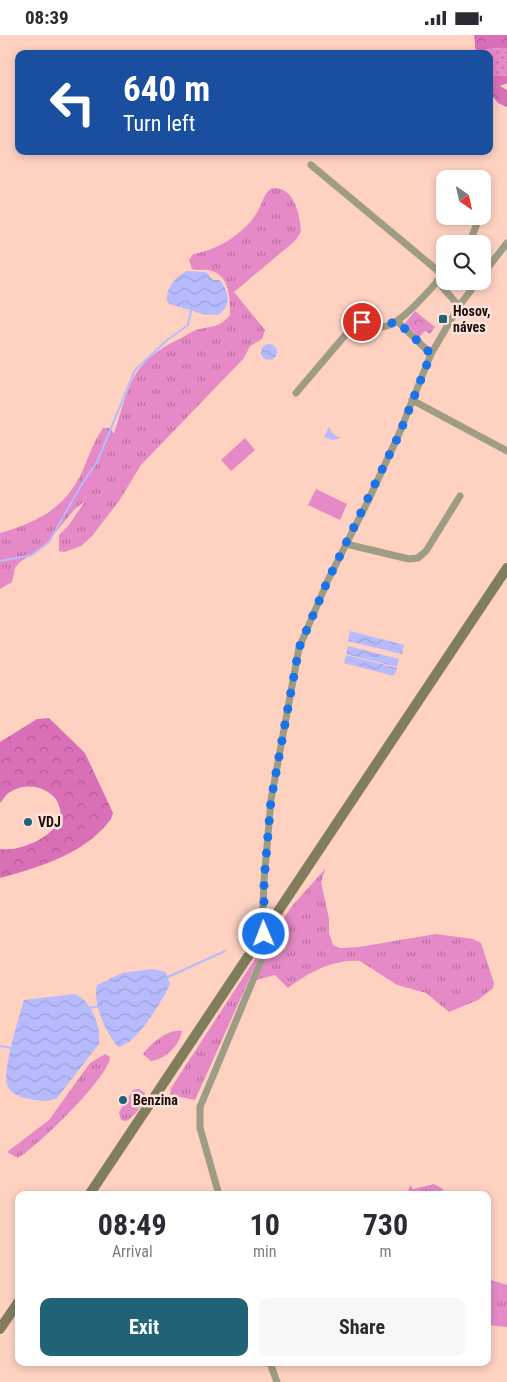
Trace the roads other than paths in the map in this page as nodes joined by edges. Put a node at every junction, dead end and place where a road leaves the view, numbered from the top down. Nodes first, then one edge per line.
1 (311, 165) dead end
2 (507, 243) edge
3 (491, 263) edge
4 (436, 267) edge
5 (436, 283) edge
6 (446, 290) edge
7 (472, 290) edge
8 (460, 306) junction
9 (397, 321) junction
10 (431, 354) junction
11 (296, 393) dead end
12 (412, 400) junction
13 (507, 451) edge
14 (460, 496) dead end
15 (346, 544) junction
16 (507, 568) edge
17 (264, 934) junction
18 (92, 1191) edge
19 (218, 1191) edge
20 (15, 1307) edge
21 (0, 1329) edge
22 (271, 1366) edge
23 (277, 1382) edge

1 - 4 street
2 - 3 street
5 - 9 street
6 - 8 street
7 - 8 street
8 - 10 street
9 - 10 street
9 - 11 street
10 - 12 street
12 - 13 street
12 - 15 street
14 - 15 street
15 - 17 street
16 - 17 main road
17 - 18 main road
17 - 19 street
20 - 21 main road
22 - 23 street

